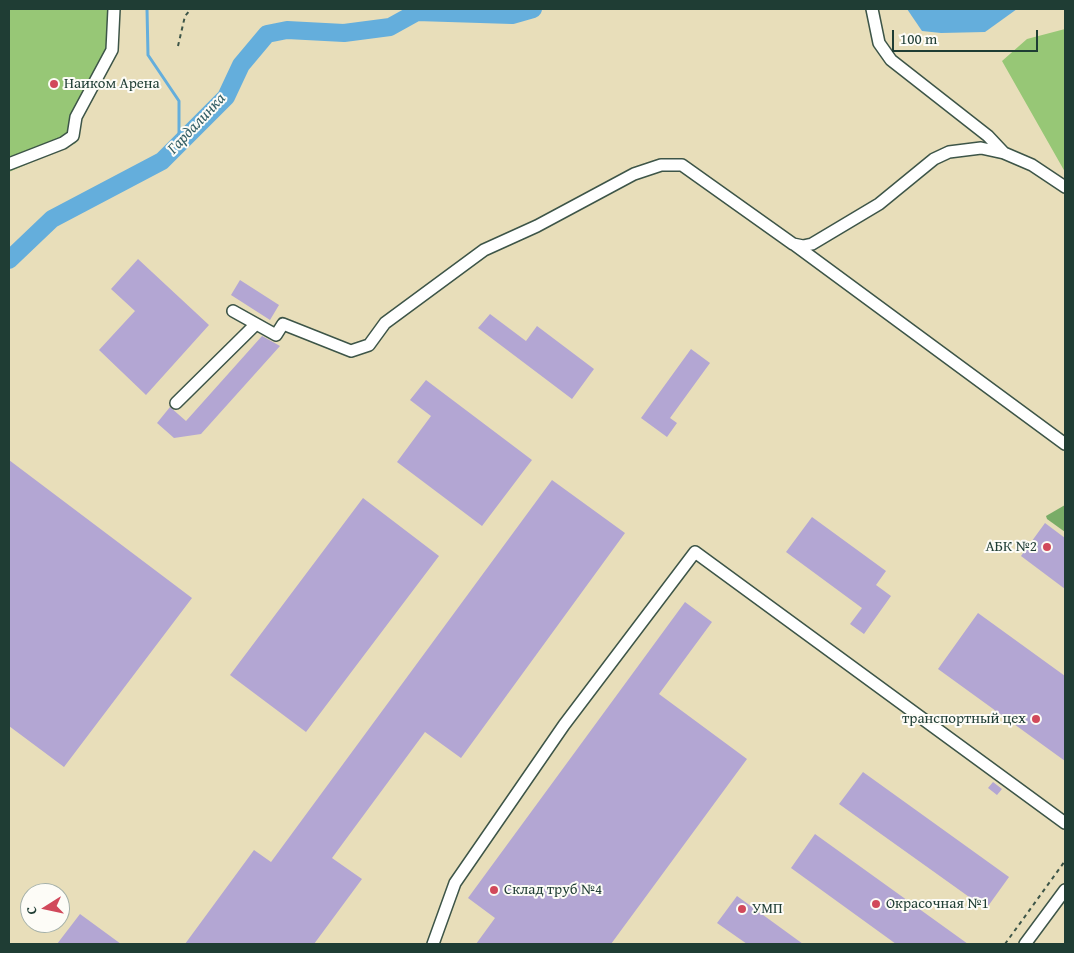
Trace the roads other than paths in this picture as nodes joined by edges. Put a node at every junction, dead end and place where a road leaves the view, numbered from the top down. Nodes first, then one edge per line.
1 (114, 9) edge
2 (872, 9) edge
3 (1004, 154) junction
4 (9, 164) edge
5 (1065, 188) edge
6 (793, 244) junction
7 (233, 311) dead end
8 (256, 324) junction
9 (176, 403) dead end
10 (1065, 444) edge
11 (1065, 823) edge
12 (1065, 890) edge
13 (1061, 906) edge
14 (433, 944) edge
15 (1026, 944) edge

1 - 4 street
2 - 3 street
3 - 5 street
3 - 6 street
6 - 8 street
6 - 10 street
7 - 8 street
8 - 9 street
11 - 14 street
12 - 13 street
13 - 15 street

